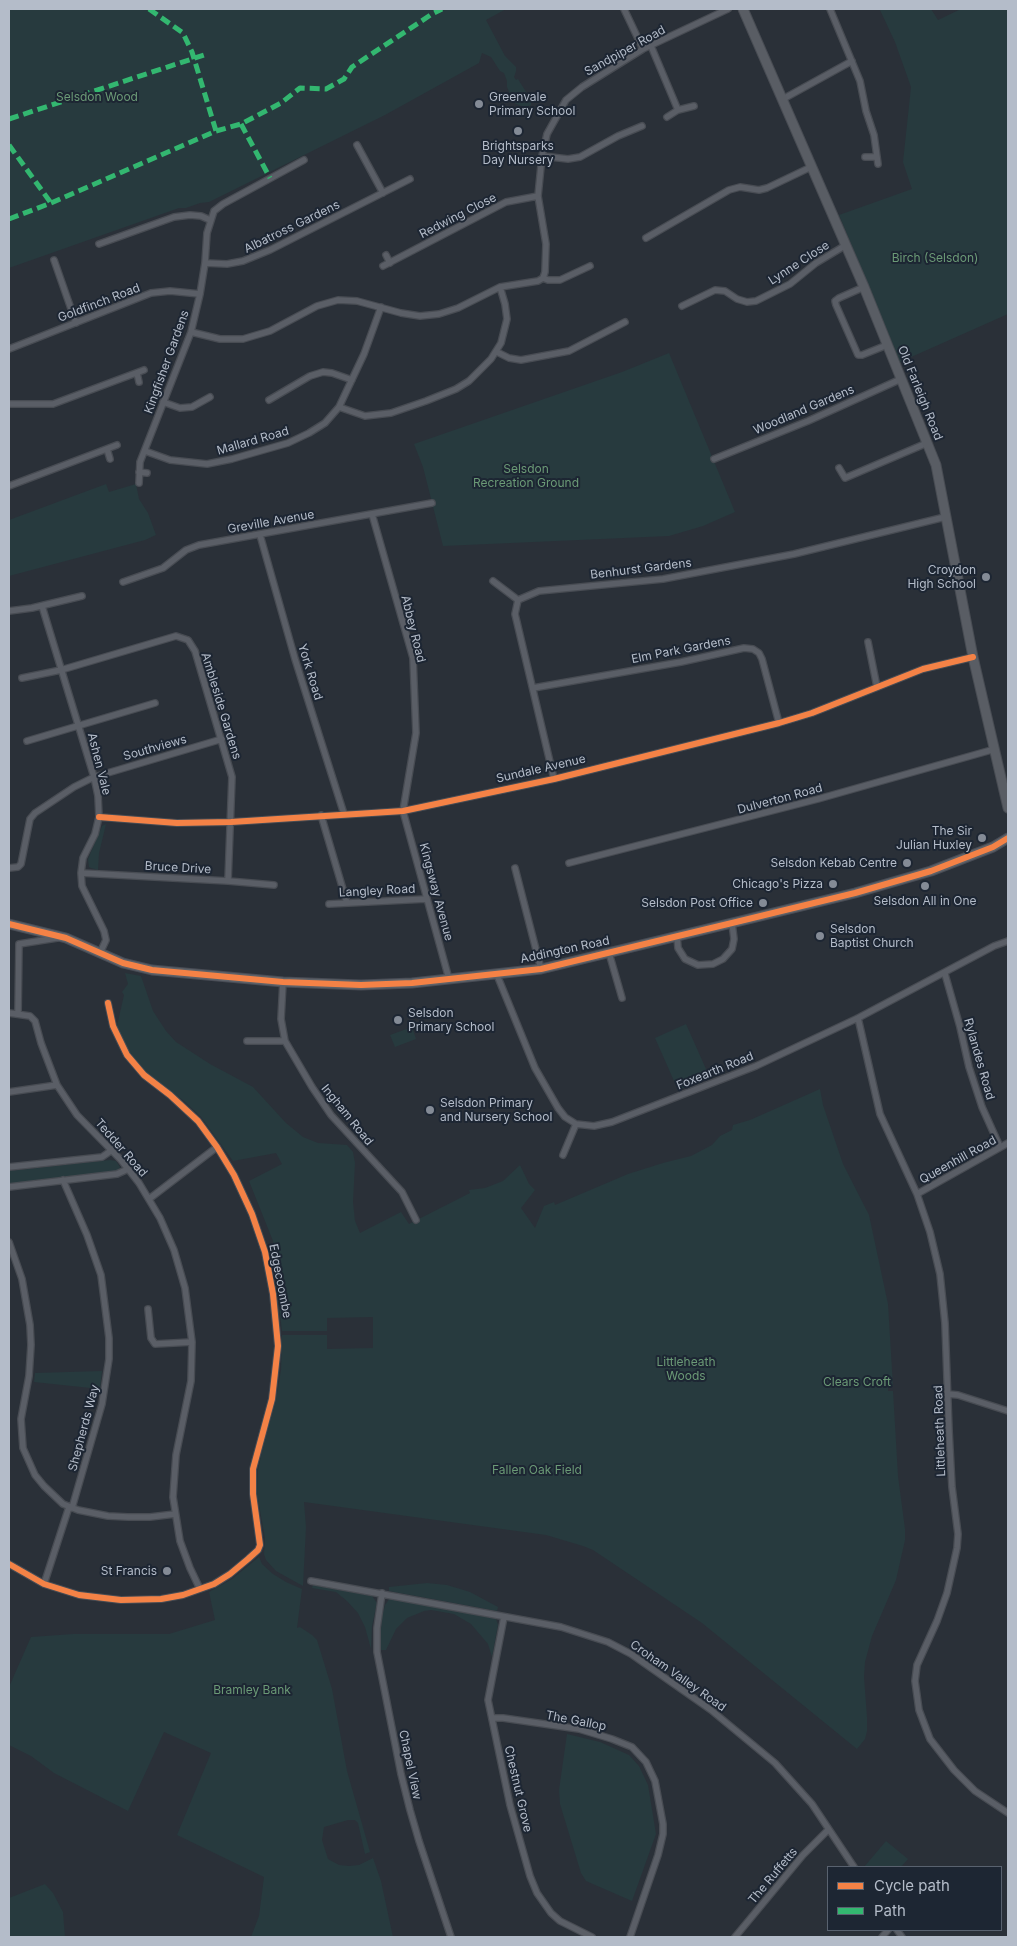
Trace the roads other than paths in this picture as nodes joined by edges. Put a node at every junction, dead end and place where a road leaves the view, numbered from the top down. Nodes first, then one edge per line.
1 (624, 9) edge
2 (728, 9) edge
3 (744, 9) edge
4 (830, 9) edge
5 (651, 46) junction
6 (643, 49) junction
7 (852, 61) junction
8 (783, 99) junction
9 (694, 106) dead end
10 (678, 110) junction
11 (667, 117) dead end
12 (642, 126) dead end
13 (357, 145) dead end
14 (542, 156) junction
15 (865, 158) dead end
16 (304, 160) dead end
17 (811, 167) junction
18 (410, 179) dead end
19 (383, 193) junction
20 (538, 196) junction
21 (210, 220) junction
22 (646, 238) dead end
23 (99, 244) dead end
24 (846, 245) junction
25 (386, 255) dead end
26 (54, 260) dead end
27 (390, 262) junction
28 (205, 263) junction
29 (382, 266) dead end
30 (590, 266) dead end
31 (543, 278) junction
32 (500, 287) junction
33 (864, 287) junction
34 (200, 294) junction
35 (682, 306) dead end
36 (381, 307) junction
37 (625, 322) dead end
38 (76, 323) junction
39 (191, 332) junction
40 (887, 345) junction
41 (9, 349) edge
42 (497, 352) junction
43 (144, 370) dead end
44 (137, 373) junction
45 (901, 379) junction
46 (352, 380) junction
47 (140, 382) dead end
48 (210, 397) dead end
49 (269, 400) dead end
50 (163, 402) junction
51 (9, 404) edge
52 (339, 407) junction
53 (927, 443) junction
54 (117, 445) dead end
55 (107, 449) junction
56 (145, 451) junction
57 (110, 459) dead end
58 (714, 459) dead end
59 (839, 468) dead end
60 (138, 472) junction
61 (147, 473) dead end
62 (139, 483) dead end
63 (9, 486) edge
64 (432, 503) dead end
65 (372, 514) junction
66 (945, 517) junction
67 (260, 535) junction
68 (493, 581) dead end
69 (123, 582) dead end
70 (82, 596) dead end
71 (518, 600) junction
72 (42, 606) junction
73 (9, 611) edge
74 (868, 642) dead end
75 (974, 658) junction
76 (61, 670) junction
77 (22, 678) dead end
78 (877, 687) junction
79 (534, 688) junction
80 (155, 703) dead end
81 (779, 723) junction
82 (79, 726) junction
83 (222, 740) junction
84 (27, 741) dead end
85 (995, 749) junction
86 (1004, 772) edge
87 (94, 777) junction
88 (554, 779) junction
89 (1008, 808) edge
90 (403, 811) junction
91 (344, 814) junction
92 (321, 815) junction
93 (99, 817) junction
94 (231, 822) junction
95 (1008, 838) edge
96 (569, 863) dead end
97 (9, 868) edge
98 (515, 868) dead end
99 (81, 873) junction
100 (228, 881) junction
101 (274, 885) dead end
102 (426, 899) junction
103 (347, 903) junction
104 (329, 904) dead end
105 (732, 923) junction
106 (9, 924) edge
107 (676, 936) junction
108 (66, 938) junction
109 (1008, 941) edge
110 (100, 953) junction
111 (609, 953) junction
112 (541, 969) junction
113 (497, 974) junction
114 (945, 974) junction
115 (449, 979) junction
116 (283, 982) junction
117 (622, 998) dead end
118 (108, 1003) dead end
119 (9, 1013) edge
120 (18, 1014) junction
121 (858, 1018) junction
122 (284, 1040) junction
123 (247, 1041) dead end
124 (57, 1085) junction
125 (9, 1092) edge
126 (576, 1124) junction
127 (1008, 1143) edge
128 (217, 1147) junction
129 (1000, 1147) junction
130 (112, 1150) junction
131 (563, 1155) dead end
132 (9, 1167) edge
133 (128, 1169) junction
134 (64, 1180) junction
135 (9, 1187) edge
136 (917, 1194) junction
137 (149, 1199) junction
138 (416, 1220) dead end
139 (9, 1242) edge
140 (148, 1309) dead end
141 (192, 1342) junction
142 (948, 1394) junction
143 (1008, 1411) edge
144 (70, 1508) junction
145 (175, 1514) junction
146 (9, 1564) edge
147 (311, 1581) dead end
148 (44, 1584) junction
149 (200, 1589) junction
150 (382, 1593) junction
151 (504, 1616) junction
152 (492, 1718) junction
153 (1008, 1813) edge
154 (828, 1830) junction
155 (853, 1866) edge
156 (450, 1937) edge
157 (592, 1937) edge
158 (630, 1937) edge
159 (735, 1937) edge

1 - 6 street
2 - 5 street, Sandpiper Road
3 - 8 street, Old Farleigh Road
4 - 7 street
5 - 6 street, Sandpiper Road
5 - 10 street
6 - 14 street, Sandpiper Road
7 - 8 street
7 - 15 street
8 - 17 street, Old Farleigh Road
9 - 10 street
10 - 11 street
12 - 14 street
13 - 19 street
14 - 20 street, Sandpiper Road
16 - 21 street
17 - 22 street
17 - 24 street, Old Farleigh Road
18 - 19 street, Albatross Gardens
19 - 28 street, Albatross Gardens
20 - 27 street, Redwing Close
20 - 31 street, Sandpiper Road
21 - 23 street
21 - 28 street, Kingfisher Gardens
24 - 33 street, Old Farleigh Road
24 - 35 street, Lynne Close
25 - 27 street
26 - 38 street
27 - 29 street, Redwing Close
28 - 34 street, Kingfisher Gardens
30 - 31 street
31 - 32 street
32 - 36 street
32 - 42 street
33 - 40 street, Old Farleigh Road
33 - 40 street
34 - 38 street, Goldfinch Road
34 - 39 street, Kingfisher Gardens
36 - 39 street
36 - 46 street, Mallard Road
37 - 42 street
38 - 41 street, Goldfinch Road
39 - 50 street, Kingfisher Gardens
40 - 45 street, Old Farleigh Road
42 - 52 street
43 - 44 street
44 - 47 street
44 - 51 street
45 - 53 street, Old Farleigh Road
45 - 58 street, Woodland Gardens
46 - 49 street
46 - 52 street, Mallard Road
48 - 50 street
50 - 56 street, Kingfisher Gardens
52 - 56 street, Mallard Road
53 - 59 street
53 - 66 street, Old Farleigh Road
54 - 55 street
55 - 57 street
55 - 63 street
56 - 60 street, Kingfisher Gardens
60 - 61 street
60 - 62 street, Kingfisher Gardens
64 - 65 street, Greville Avenue
65 - 67 street, Greville Avenue
65 - 90 street, Abbey Road
66 - 71 street, Benhurst Gardens
66 - 75 street, Old Farleigh Road
67 - 69 street, Greville Avenue
67 - 91 street, York Road
68 - 71 street
70 - 72 street
71 - 79 street
72 - 73 street
72 - 76 street, Ashen Vale
74 - 78 street
75 - 78 street, Sundale Avenue
75 - 85 street, Old Farleigh Road
76 - 77 street, Ambleside Gardens
76 - 82 street, Ashen Vale
76 - 83 street, Ambleside Gardens
78 - 81 street, Sundale Avenue
79 - 81 street, Elm Park Gardens
79 - 88 street
80 - 82 street
81 - 88 street, Sundale Avenue
82 - 84 street
82 - 87 street, Ashen Vale
83 - 87 street, Southviews
83 - 94 street, Ambleside Gardens
85 - 86 street, Old Farleigh Road
85 - 96 street, Dulverton Road
86 - 89 street, Old Farleigh Road
87 - 93 street, Ashen Vale
87 - 97 street, Southviews
88 - 90 street, Sundale Avenue
90 - 91 street, Sundale Avenue
90 - 102 street, Kingsway Avenue
91 - 92 street, Sundale Avenue
92 - 94 street, Sundale Avenue
92 - 103 street
93 - 94 street, Sundale Avenue
93 - 99 street, Ashen Vale
94 - 100 street, Ambleside Gardens
95 - 105 main road, Addington Road
98 - 112 street
99 - 100 street, Bruce Drive
99 - 110 street, Ashen Vale
100 - 101 street, Bruce Drive
102 - 103 street, Langley Road
102 - 115 street, Kingsway Avenue
103 - 104 street, Langley Road
105 - 107 main road, Addington Road
105 - 107 street
106 - 108 main road, Addington Road
107 - 111 main road, Addington Road
108 - 110 main road, Addington Road
108 - 120 street
109 - 114 street, Foxearth Road
110 - 116 main road, Addington Road
111 - 112 main road, Addington Road
111 - 117 street
112 - 113 main road, Addington Road
113 - 115 main road, Addington Road
113 - 126 street
114 - 121 street, Foxearth Road
114 - 129 street, Rylandes Road
115 - 116 main road, Addington Road
116 - 122 street, Ingham Road
118 - 128 street, Edgecoombe
119 - 120 street
120 - 124 street, Tedder Road
121 - 126 street, Foxearth Road
121 - 136 street, Littleheath Road
122 - 123 street
122 - 138 street, Ingham Road
124 - 125 street
124 - 130 street, Tedder Road
126 - 131 street
127 - 129 street, Queenhill Road
128 - 137 street
128 - 149 street, Edgecoombe
129 - 136 street, Queenhill Road
130 - 132 street
130 - 133 street, Tedder Road
133 - 134 street
133 - 137 street, Tedder Road
134 - 135 street
134 - 144 street, Shepherds Way
136 - 142 street, Littleheath Road
137 - 141 street, Tedder Road
139 - 144 street
140 - 141 street
141 - 145 street, Tedder Road
142 - 143 street
142 - 153 street, Littleheath Road
144 - 145 street
144 - 148 street, Shepherds Way
145 - 149 street, Tedder Road
146 - 148 street
147 - 150 street, Croham Valley Road
148 - 149 street
150 - 151 street, Croham Valley Road
150 - 156 street, Chapel View
151 - 152 street, Chestnut Grove
151 - 154 street, Croham Valley Road
152 - 157 street, Chestnut Grove
152 - 158 street, The Gallop
154 - 155 street, Croham Valley Road
154 - 159 street, The Ruffetts

